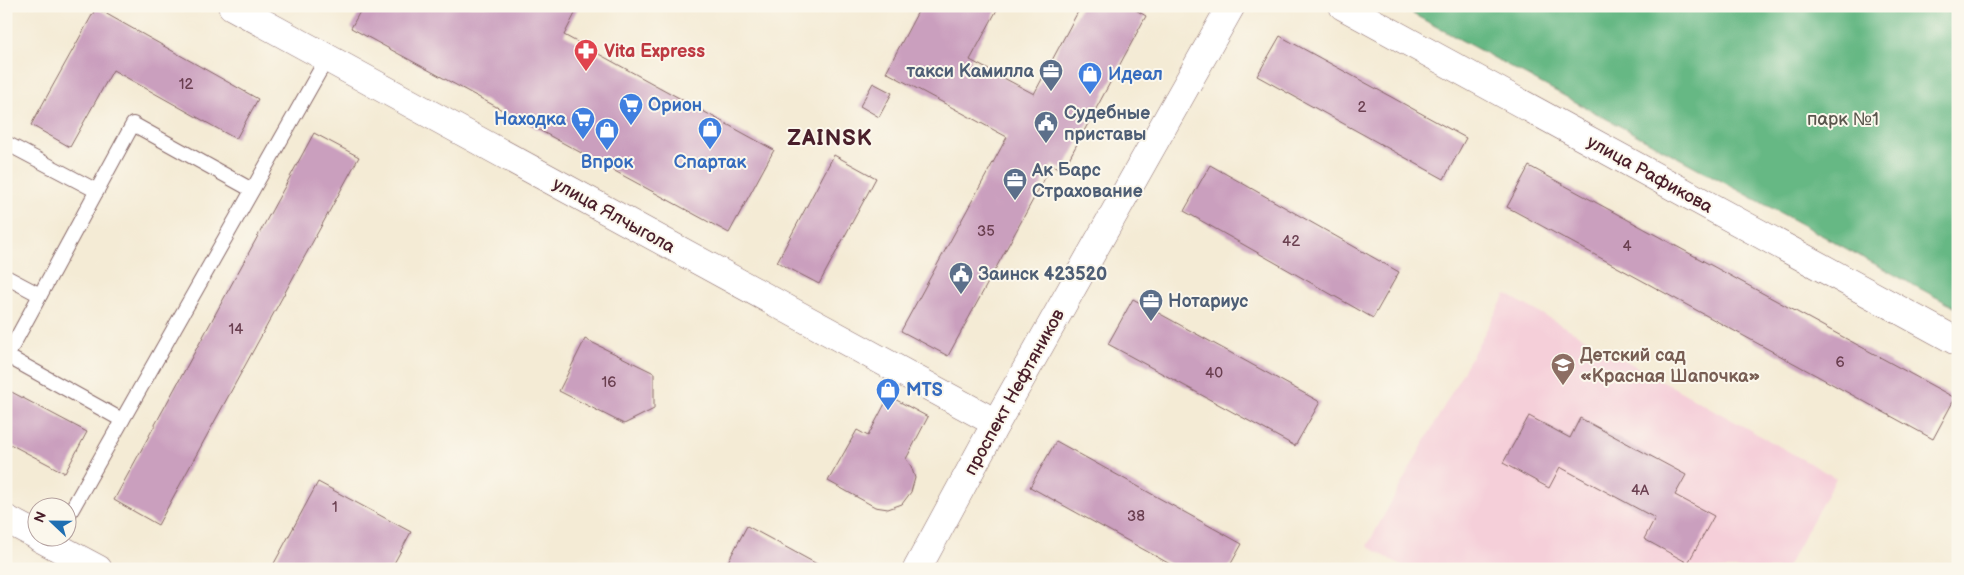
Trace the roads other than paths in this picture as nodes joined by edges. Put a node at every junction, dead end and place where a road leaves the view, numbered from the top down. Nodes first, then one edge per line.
1 (232, 6) edge
2 (1231, 6) edge
3 (1343, 6) edge
4 (327, 58) junction
5 (6, 143) edge
6 (252, 190) junction
7 (97, 191) junction
8 (6, 277) edge
9 (40, 295) junction
10 (1958, 342) edge
11 (122, 420) junction
12 (996, 423) junction
13 (78, 498) edge
14 (6, 519) edge
15 (28, 530) edge
16 (62, 548) edge
17 (98, 569) edge
18 (917, 569) edge

1 - 4 street, улица Ялчыгола
2 - 12 street, проспект Нефтяников
3 - 10 street, улица Рафикова
4 - 6 lane
4 - 12 street, улица Ялчыгола
5 - 7 lane
6 - 7 lane
6 - 11 lane
7 - 9 lane
8 - 9 lane
9 - 11 lane
11 - 13 lane
12 - 18 street, проспект Нефтяников
14 - 15 street
16 - 17 street

